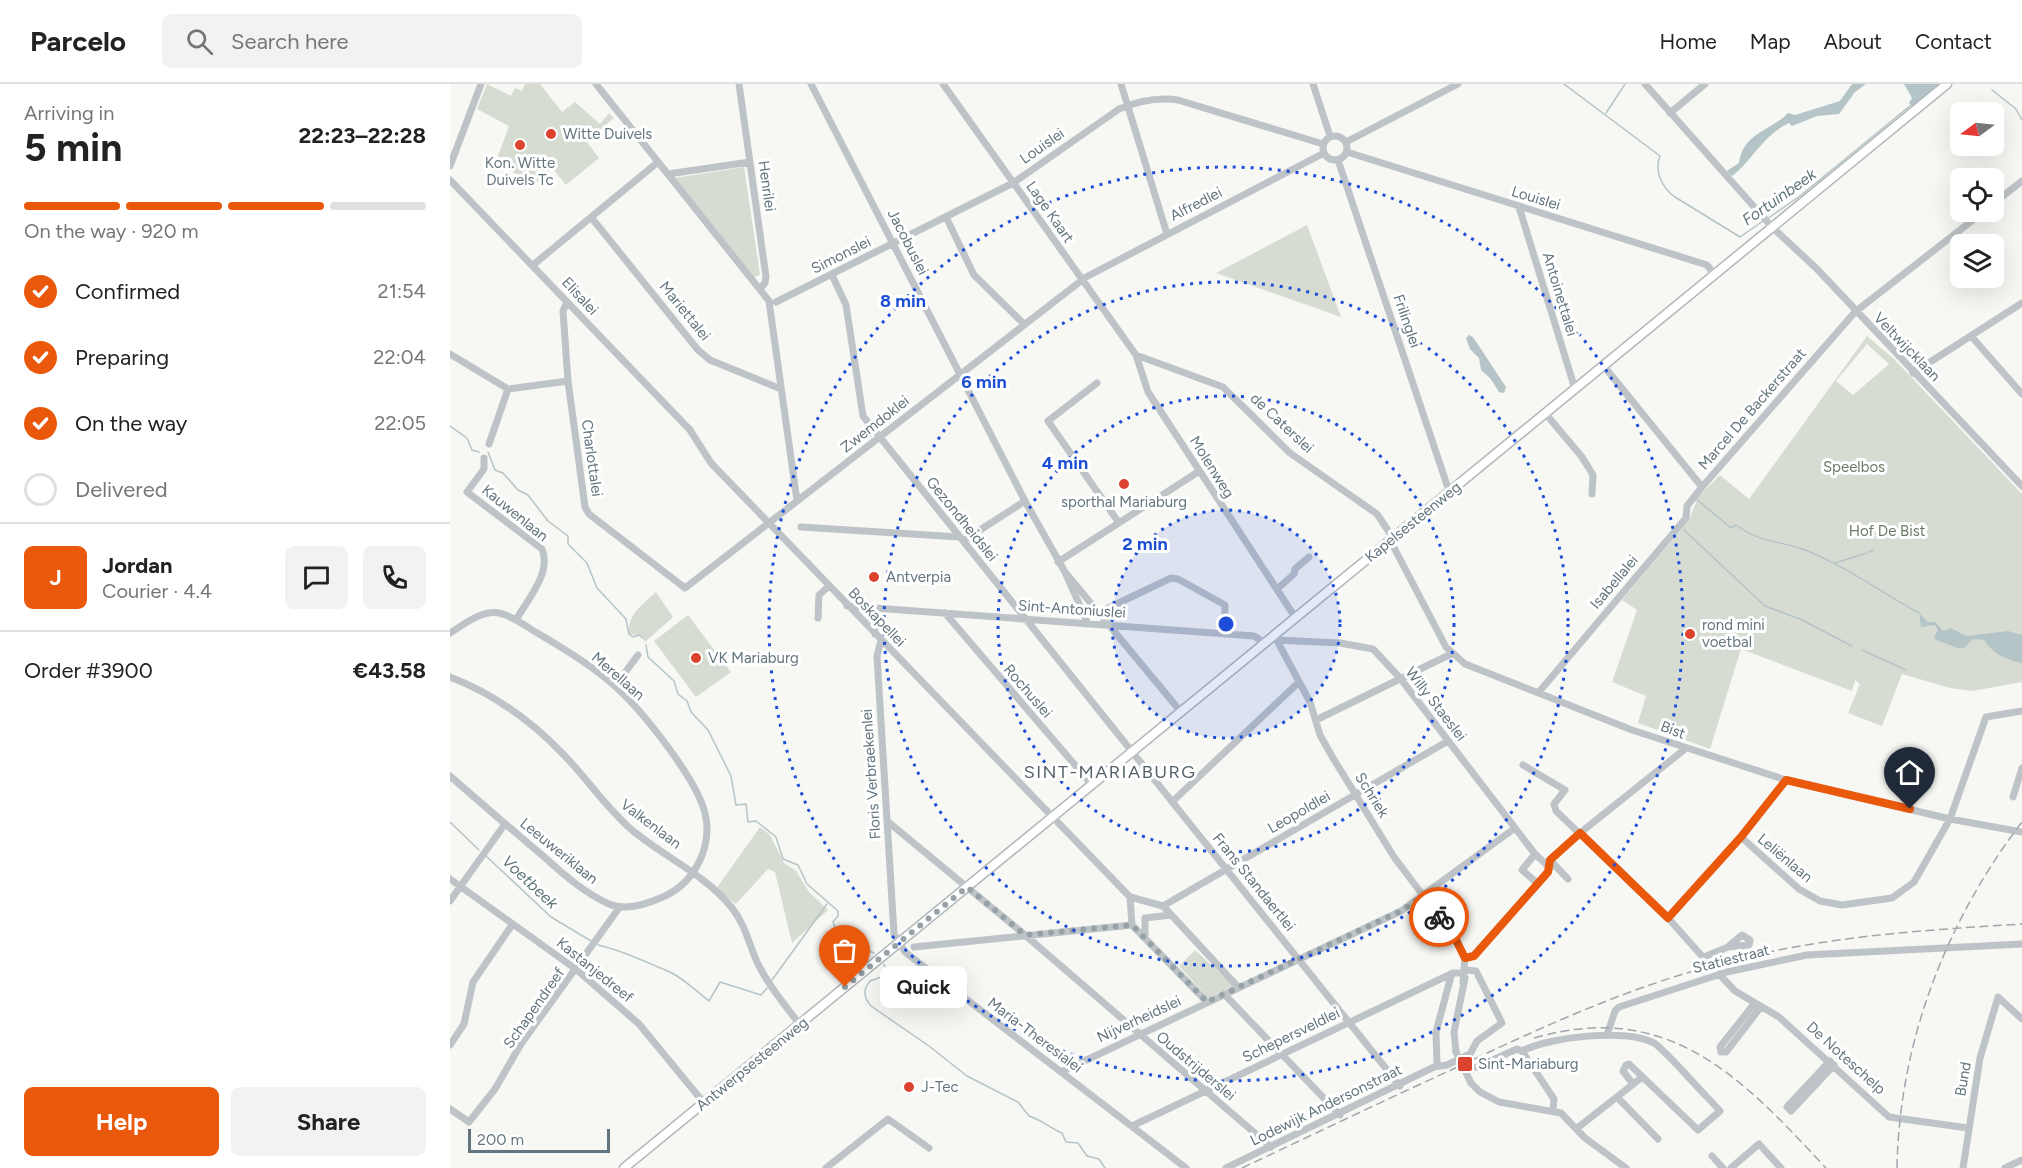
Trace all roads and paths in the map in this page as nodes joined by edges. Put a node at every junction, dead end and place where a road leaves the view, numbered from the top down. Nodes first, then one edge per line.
1 (481, 84) edge
2 (596, 84) edge
3 (739, 84) edge
4 (811, 84) edge
5 (943, 84) edge
6 (1121, 84) edge
7 (1313, 84) edge
8 (1458, 84) edge
9 (1645, 84) edge
10 (1706, 84) edge
11 (1947, 84) edge
12 (1128, 105) junction
13 (1670, 113) junction
14 (1330, 136) junction
15 (1346, 142) junction
16 (1323, 144) junction
17 (1347, 152) junction
18 (1324, 153) junction
19 (1338, 160) junction
20 (658, 162) junction
21 (750, 162) junction
22 (450, 166) edge
23 (668, 174) junction
24 (450, 180) edge
25 (2022, 181) edge
26 (1013, 183) junction
27 (2004, 195) edge
28 (1519, 207) junction
29 (591, 217) junction
30 (946, 217) junction
31 (1970, 222) edge
32 (1772, 227) junction
33 (1167, 234) junction
34 (893, 243) junction
35 (533, 265) junction
36 (1714, 274) junction
37 (832, 275) junction
38 (1082, 280) junction
39 (760, 289) junction
40 (567, 302) junction
41 (773, 303) junction
42 (2022, 303) edge
43 (1855, 312) junction
44 (1024, 324) junction
45 (1971, 336) junction
46 (450, 354) edge
47 (1136, 354) junction
48 (1604, 365) junction
49 (1913, 373) junction
50 (960, 374) junction
51 (568, 381) junction
52 (1097, 382) dead end
53 (508, 389) junction
54 (781, 389) junction
55 (1575, 389) junction
56 (2022, 394) edge
57 (1545, 413) junction
58 (690, 430) joint
59 (880, 438) junction
60 (489, 444) dead end
61 (484, 458) dead end
62 (1198, 471) junction
63 (2022, 486) edge
64 (1702, 487) junction
65 (1449, 491) junction
66 (1592, 494) dead end
67 (797, 501) junction
68 (1025, 501) junction
69 (1119, 523) junction
70 (769, 524) junction
71 (801, 527) dead end
72 (961, 539) junction
73 (1392, 539) junction
74 (1309, 556) dead end
75 (1058, 562) junction
76 (1065, 572) junction
77 (695, 581) joint
78 (829, 586) junction
79 (1277, 589) junction
80 (847, 606) junction
81 (874, 608) junction
82 (1100, 612) junction
83 (945, 613) junction
84 (1295, 617) junction
85 (818, 618) dead end
86 (1025, 619) junction
87 (516, 620) junction
88 (1088, 624) junction
89 (1112, 626) junction
90 (450, 632) edge
91 (875, 634) junction
92 (1224, 634) junction
93 (1276, 637) junction
94 (881, 640) junction
95 (1265, 643) junction
96 (1451, 654) junction
97 (638, 655) dead end
98 (450, 677) edge
99 (1400, 678) junction
100 (1299, 682) junction
101 (615, 687) junction
102 (1539, 692) junction
103 (2022, 711) edge
104 (1181, 712) junction
105 (1316, 720) junction
106 (1448, 741) junction
107 (1685, 749) junction
108 (1133, 751) junction
109 (1523, 765) dead end
110 (2022, 768) edge
111 (450, 777) edge
112 (1786, 780) junction
113 (1092, 785) junction
114 (1356, 795) junction
115 (2013, 797) dead end
116 (1172, 802) junction
117 (1052, 817) junction
118 (1950, 819) junction
119 (887, 821) junction
120 (505, 824) junction
121 (1515, 828) junction
122 (2022, 832) edge
123 (1580, 833) junction
124 (1741, 837) junction
125 (1535, 854) junction
126 (1550, 864) junction
127 (1227, 870) junction
128 (693, 872) junction
129 (450, 879) edge
130 (1568, 879) dead end
131 (1537, 883) junction
132 (967, 887) junction
133 (459, 888) junction
134 (1423, 896) junction
135 (1130, 897) junction
136 (450, 901) edge
137 (1163, 906) junction
138 (619, 908) junction
139 (1171, 915) junction
140 (1668, 918) junction
141 (512, 925) junction
142 (1132, 925) junction
143 (1025, 935) junction
144 (1145, 938) junction
145 (897, 943) junction
146 (2022, 944) edge
147 (914, 947) dead end
148 (1728, 947) dead end
149 (878, 959) joint
150 (1299, 959) junction
151 (1465, 959) junction
152 (577, 970) junction
153 (1464, 971) junction
154 (1719, 974) junction
155 (1451, 975) junction
156 (1238, 987) junction
157 (1224, 994) junction
158 (1207, 1002) junction
159 (1757, 1006) junction
160 (2022, 1019) edge
161 (1349, 1021) junction
162 (800, 1025) junction
163 (1138, 1034) junction
164 (1607, 1035) junction
165 (450, 1045) edge
166 (1522, 1051) junction
167 (1282, 1054) junction
168 (1832, 1063) junction
169 (1437, 1066) junction
170 (1477, 1067) dead end
171 (1061, 1072) junction
172 (1641, 1078) junction
173 (1633, 1084) junction
174 (1400, 1086) junction
175 (1206, 1091) junction
176 (1617, 1097) junction
177 (704, 1103) junction
178 (450, 1108) edge
179 (1553, 1110) junction
180 (1340, 1115) junction
181 (1132, 1126) junction
182 (1968, 1128) junction
183 (1576, 1129) junction
184 (1658, 1139) dead end
185 (1271, 1147) junction
186 (929, 1148) dead end
187 (1712, 1156) dead end
188 (2022, 1160) edge
189 (624, 1168) edge
190 (826, 1168) edge
191 (1186, 1168) edge
192 (1226, 1168) edge
193 (1626, 1168) edge
194 (1723, 1168) edge
195 (1731, 1168) edge
196 (1781, 1168) edge
197 (1963, 1168) edge
198 (2005, 1168) edge

1 - 22 street
2 - 20 street
3 - 21 street, Henrilei
4 - 34 street, Jacobuslei
5 - 26 street, Lage Kaart
6 - 12 street
7 - 14 street
8 - 15 street
9 - 13 street, Veltwijcklaan
10 - 13 street
11 - 32 main road, Kapelsesteenweg
12 - 16 street, Louislei
12 - 26 street, Louislei
12 - 33 street
13 - 32 street, Veltwijcklaan
14 - 15 street
14 - 16 street
15 - 17 street
16 - 18 street
17 - 19 street
17 - 28 street, Louislei
18 - 19 street
18 - 33 street, Alfredlei
19 - 65 street, Frilinglei
20 - 23 street
20 - 29 street
21 - 23 street
21 - 39 street, Henrilei
23 - 39 street
24 - 35 street, Elisalei
25 - 27 street
26 - 30 street, Simonslei
26 - 38 street, Lage Kaart
28 - 36 street, Louislei
28 - 55 street, Antoinettalei
29 - 35 street
29 - 54 street, Mariettalei
30 - 34 street, Simonslei
30 - 44 street
31 - 43 street, Marcel De Backerstraat
32 - 36 main road, Kapelsesteenweg
32 - 43 street, Veltwijcklaan
33 - 38 street, Alfredlei
34 - 37 street, Simonslei
34 - 50 street, Jacobuslei
35 - 40 street, Elisalei
36 - 48 main road, Kapelsesteenweg
37 - 41 street, Simonslei
37 - 59 street, Gezondheidslei
38 - 44 street, Zwemdoklei
38 - 47 street, Lage Kaart
39 - 41 street
40 - 51 street, Charlottalei
40 - 58 street, Elisalei
41 - 54 street
42 - 45 street
43 - 49 street, Veltwijcklaan
43 - 64 street, Marcel De Backerstraat
44 - 50 street, Zwemdoklei
45 - 49 street
45 - 56 street
46 - 53 street
47 - 62 street, Molenweg
47 - 73 street, de Caterslei
48 - 55 main road, Kapelsesteenweg
48 - 64 street, Marcel De Backerstraat
49 - 63 street, Veltwijcklaan
50 - 59 street, Zwemdoklei
50 - 68 street, Jacobuslei
51 - 53 street
51 - 77 street, Charlottalei
52 - 69 street
53 - 60 street
54 - 67 street
55 - 57 main road, Kapelsesteenweg
57 - 65 main road, Kapelsesteenweg
57 - 66 street
58 - 70 street, Boskapellei
59 - 67 street, Zwemdoklei
59 - 72 street, Gezondheidslei
61 - 87 street, Kauwenlaan
62 - 69 street
62 - 79 street, Molenweg
64 - 102 street, Isabellalei
65 - 73 main road, Kapelsesteenweg
67 - 70 street, Zwemdoklei
68 - 72 street
68 - 75 street, Jacobuslei
69 - 75 street
70 - 77 street, Zwemdoklei
70 - 78 street, Boskapellei
71 - 72 street
72 - 86 street, Gezondheidslei
73 - 84 main road, Kapelsesteenweg
73 - 96 street
74 - 79 street
75 - 76 street, Jacobuslei
76 - 82 street, Jacobuslei
76 - 88 street, Jacobuslei
78 - 80 street, Boskapellei
78 - 85 street
79 - 84 street, Molenweg
80 - 81 street, Sint-Antoniuslei
80 - 91 street, Boskapellei
81 - 83 street, Sint-Antoniuslei
81 - 91 street
82 - 89 street, Jacobuslei
82 - 92 street
83 - 86 street, Sint-Antoniuslei
83 - 113 street, Rochuslei
84 - 93 main road, Kapelsesteenweg
86 - 88 street, Sint-Antoniuslei
86 - 108 street, Gezondheidslei
87 - 90 street, Merellaan
87 - 101 street, Merellaan
88 - 89 street, Sint-Antoniuslei
89 - 92 street, Sint-Antoniuslei
89 - 104 street, Jacobuslei
91 - 94 street, Boskapellei
92 - 95 street, Sint-Antoniuslei
93 - 95 main road, Kapelsesteenweg
93 - 99 street, Willy Staeslei
93 - 100 street, Schriek
94 - 117 street, Boskapellei
94 - 119 street, Floris Verbraekenlei
95 - 104 main road, Kapelsesteenweg
96 - 99 street
96 - 102 street, Bist
97 - 101 street
98 - 128 street, Valkenlaan
99 - 105 street
99 - 106 street, Willy Staeslei
100 - 105 street, Schriek
100 - 116 street
101 - 128 street, Merellaan
102 - 107 street, Bist
103 - 118 street, Leliënlaan
104 - 108 main road, Kapelsesteenweg
105 - 114 street, Schriek
106 - 114 street, Leopoldlei
106 - 121 street, Willy Staeslei
107 - 112 street, Bist
107 - 123 street
108 - 113 main road, Kapelsesteenweg
108 - 116 street, Frans Standaertlei
109 - 123 street
110 - 115 street
111 - 120 street, Leeuweriklaan
112 - 118 street, Bist
112 - 124 street
113 - 117 main road, Kapelsesteenweg
114 - 127 street, Leopoldlei
114 - 134 street, Schriek
116 - 127 street, Frans Standaertlei
117 - 132 main road, Kapelsesteenweg
117 - 135 street, Boskapellei
118 - 122 street, Bist
118 - 124 street, Leliënlaan
119 - 132 street, Oudstrijderslei
119 - 145 street, Floris Verbraekenlei
120 - 133 street
120 - 138 street, Leeuweriklaan
121 - 125 street, Willy Staeslei
121 - 134 street, Nijverheidslei
123 - 126 street
123 - 140 street
124 - 140 street
125 - 126 street, Willy Staeslei
125 - 131 street
126 - 130 street, Willy Staeslei
126 - 131 street
127 - 137 street, Leopoldlei
127 - 150 street, Frans Standaertlei
128 - 138 street
128 - 162 street, Valkenlaan
129 - 133 street, Kastanjedreef
131 - 151 street
132 - 143 street, Oudstrijderslei
132 - 145 main road, Kapelsesteenweg
133 - 136 street
133 - 141 street, Kastanjedreef
134 - 150 street, Nijverheidslei
134 - 151 street, Schriek
135 - 137 street
135 - 142 street
137 - 139 street
138 - 152 street, Schapendreef
139 - 144 street
139 - 156 street
140 - 148 street
141 - 152 street, Kastanjedreef
141 - 165 street
142 - 143 street
142 - 144 street
143 - 147 street
143 - 163 street, Oudstrijderslei
144 - 158 street
145 - 149 main road, Kapelsesteenweg
145 - 171 street, Maria-Theresialei
146 - 154 street, Statiestraat
149 - 162 main road, Antwerpsesteenweg
150 - 156 street, Nijverheidslei
150 - 161 street, Frans Standaertlei
151 - 153 street, Schriek
152 - 177 street, Kastanjedreef
152 - 178 street, Schapendreef
153 - 155 street, Schepersveldlei
153 - 169 street, Lodewijk Andersonstraat
153 - 179 street, Schriek, bridge
154 - 159 street, De Noteschelp
154 - 164 street, Statiestraat
155 - 161 street, Schepersveldlei
155 - 169 street
156 - 157 street, Nijverheidslei
157 - 158 street, Nijverheidslei
157 - 167 street
158 - 163 street, Nijverheidslei
159 - 159 street
159 - 168 street, De Noteschelp
160 - 182 street, Bund
161 - 167 street, Schepersveldlei
161 - 174 street, Frans Standaertlei
162 - 177 main road, Antwerpsesteenweg
163 - 171 street, Nijverheidslei
163 - 175 street, Oudstrijderslei
164 - 166 street
164 - 172 street
166 - 170 street
166 - 179 street
167 - 175 street, Schepersveldlei
167 - 180 street
168 - 168 street
168 - 182 street, De Noteschelp
169 - 174 street, Lodewijk Andersonstraat
171 - 181 street, Maria-Theresialei
172 - 173 street
172 - 173 street
173 - 176 street
174 - 180 street, Lodewijk Andersonstraat
175 - 181 street, Schepersveldlei
175 - 185 street, Oudstrijderslei
176 - 183 street
176 - 184 street
177 - 189 main road, Antwerpsesteenweg
179 - 183 street
180 - 185 street, Lodewijk Andersonstraat
181 - 191 street, Maria-Theresialei
182 - 197 street, Bund
183 - 193 street
185 - 192 street, Lodewijk Andersonstraat
186 - 190 street
187 - 194 street
188 - 198 street
195 - 196 street

